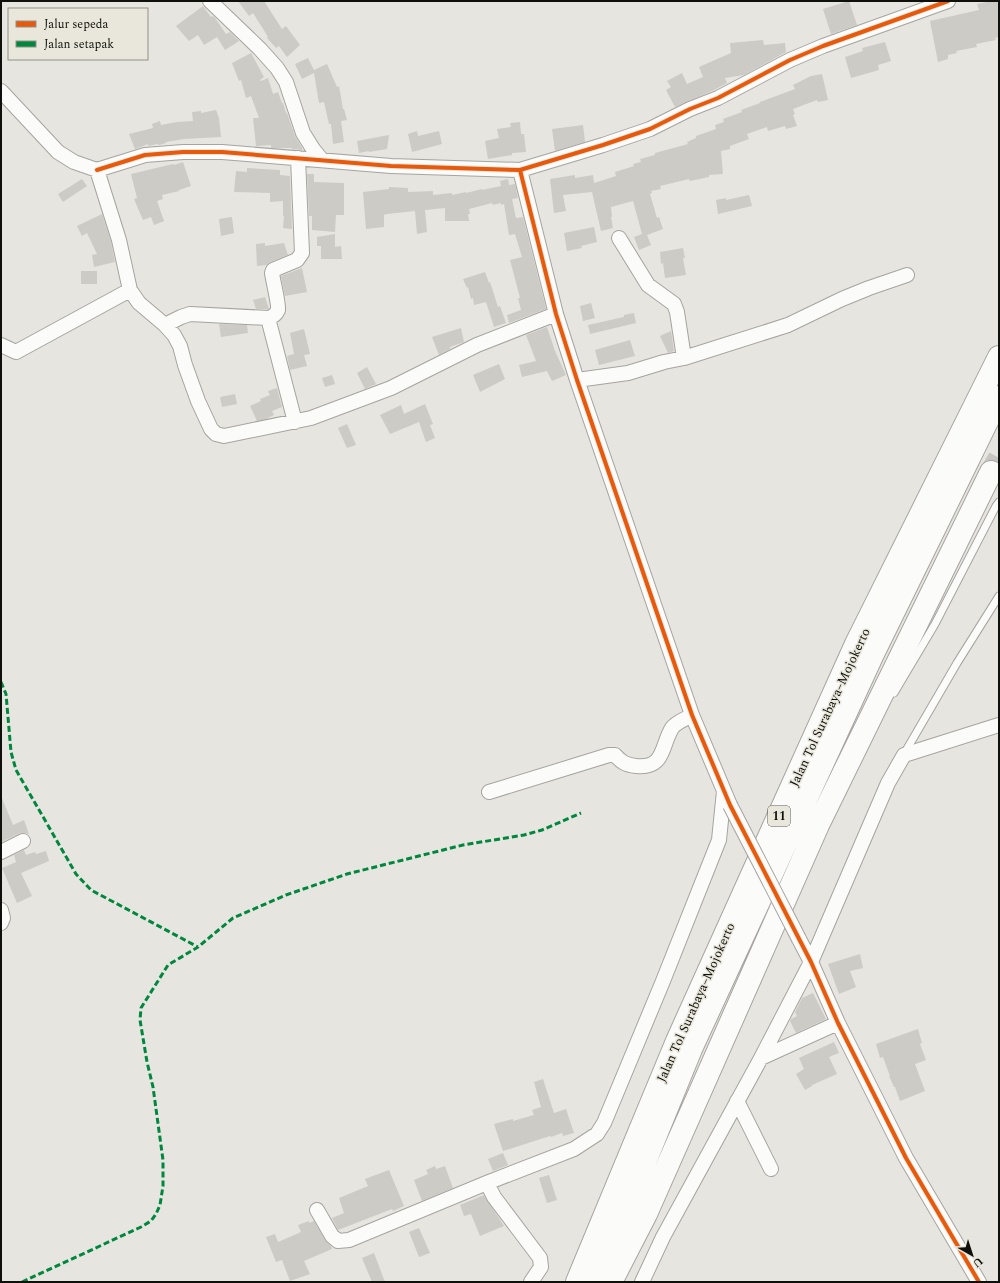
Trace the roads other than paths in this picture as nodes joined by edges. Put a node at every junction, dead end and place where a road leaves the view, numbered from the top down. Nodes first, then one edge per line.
1 (210, 1) edge
2 (948, 1) edge
3 (1, 91) edge
4 (298, 158) junction
5 (322, 160) junction
6 (97, 170) junction
7 (520, 170) junction
8 (620, 238) dead end
9 (907, 275) dead end
10 (130, 290) junction
11 (556, 314) junction
12 (268, 318) junction
13 (165, 325) junction
14 (1, 345) edge
15 (684, 358) junction
16 (999, 358) edge
17 (577, 380) junction
18 (999, 397) edge
19 (295, 422) junction
20 (991, 472) tunnel mouth
21 (998, 505) edge
22 (999, 596) edge
23 (892, 697) dead end
24 (692, 715) junction
25 (876, 724) dead end
26 (999, 725) edge
27 (904, 755) junction
28 (724, 791) junction
29 (489, 792) dead end
30 (818, 824) junction
31 (23, 841) dead end
32 (1, 852) edge
33 (1, 910) edge
34 (1, 923) edge
35 (811, 962) junction
36 (838, 1024) junction
37 (761, 1058) junction
38 (737, 1101) junction
39 (771, 1169) dead end
40 (489, 1182) junction
41 (317, 1210) dead end
42 (531, 1282) edge
43 (577, 1282) edge
44 (596, 1282) edge
45 (611, 1282) edge
46 (642, 1282) edge
47 (979, 1282) edge

1 - 5 street
2 - 7 street
3 - 6 street
4 - 5 street
4 - 6 street
4 - 12 street
5 - 7 street
6 - 10 street
7 - 11 street
8 - 15 street
9 - 15 street
10 - 13 street
10 - 14 street
11 - 17 street
11 - 19 street
12 - 13 street
12 - 19 street
13 - 19 street
15 - 17 street
16 - 43 highway, Jalan Tol Surabaya–Mojokerto / 11
17 - 24 street
18 - 44 highway, Jalan Tol Surabaya–Mojokerto / 11
20 - 30 highway
21 - 23 lane
22 - 27 lane
24 - 28 street
24 - 29 street
25 - 30 lane
26 - 27 street
27 - 35 street
28 - 35 street, bridge
28 - 40 street
30 - 45 highway
31 - 32 street
33 - 34 street
35 - 36 street
35 - 37 street
36 - 37 street
36 - 47 street
37 - 38 street
38 - 39 street
38 - 46 street
40 - 41 street
40 - 42 street

